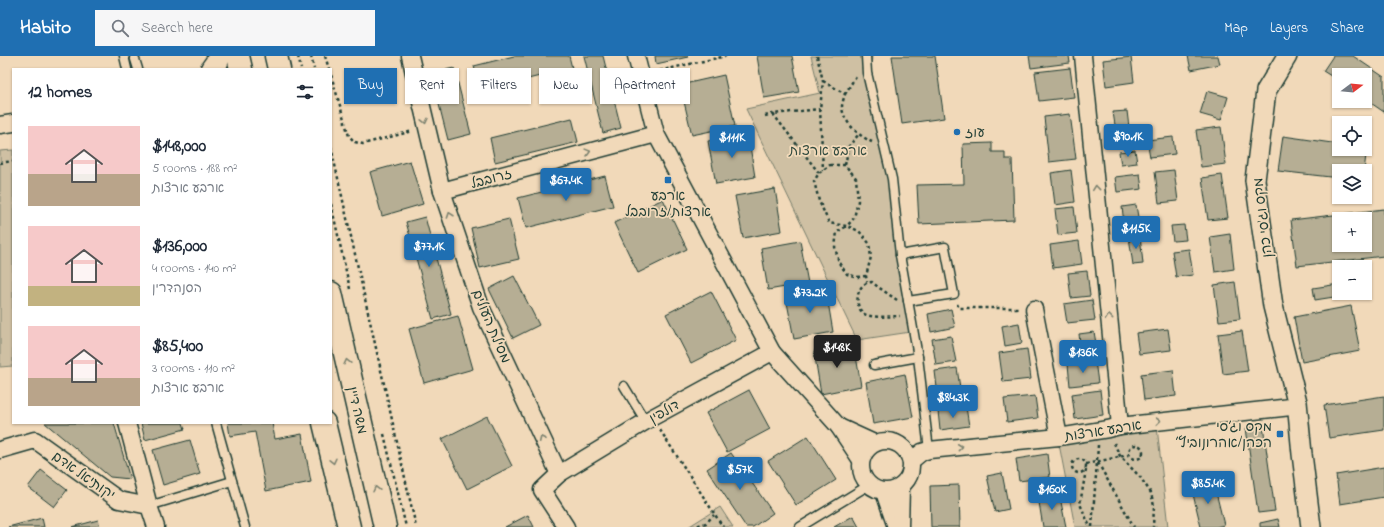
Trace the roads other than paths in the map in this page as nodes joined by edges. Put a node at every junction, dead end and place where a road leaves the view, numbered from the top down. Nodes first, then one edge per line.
1 (124, 56) edge
2 (134, 56) edge
3 (219, 56) edge
4 (238, 56) edge
5 (276, 56) edge
6 (410, 56) edge
7 (636, 56) edge
8 (866, 56) edge
9 (1083, 56) edge
10 (1287, 56) edge
11 (128, 68) edge
12 (138, 68) edge
13 (213, 68) edge
14 (241, 68) edge
15 (279, 68) edge
16 (12, 123) edge
17 (0, 125) edge
18 (656, 134) junction
19 (442, 191) junction
20 (900, 255) junction
21 (332, 297) edge
22 (910, 308) junction
23 (1034, 309) road end
24 (772, 352) junction
25 (918, 357) junction
26 (874, 365) dead end
27 (624, 386) dead end
28 (1294, 405) junction
29 (649, 419) junction
30 (127, 424) edge
31 (216, 424) edge
32 (324, 424) edge
33 (838, 427) junction
34 (1109, 429) junction
35 (1059, 437) junction
36 (874, 443) junction
37 (0, 450) edge
38 (930, 450) junction
39 (861, 460) junction
40 (911, 461) junction
41 (559, 474) junction
42 (232, 481) junction
43 (869, 485) junction
44 (901, 486) junction
45 (884, 492) junction
46 (149, 506) junction
47 (156, 527) edge
48 (245, 527) edge
49 (349, 527) edge
50 (385, 527) edge
51 (566, 527) edge
52 (800, 527) edge
53 (896, 527) edge
54 (900, 527) edge
55 (1311, 527) edge

1 - 11 lane
2 - 12 lane
3 - 13 main road
4 - 14 main road
5 - 15 main road
6 -> 19 street, מסילת העולים
7 - 18 street
8 - 20 lane
34 -> 9 street
10 - 28 street, מקס וג'סי כהן
16 - 17 street
19 -> 18 street, זרובבל
18 - 24 street
41 -> 19 street, מסילת העולים
20 - 22 lane
20 - 22 lane
50 -> 21 main road, משה דיין
22 - 25 lane
23 - 35 street
24 - 29 street, דולפין
24 - 33 street
25 - 26 lane
25 - 38 lane
27 - 29 lane
34 -> 28 street, ארבע ארצות
28 - 55 street, מקס וג'סי כהן
29 - 41 street, דולפין
30 - 46 street
31 - 42 lane
32 -> 49 main road
33 - 36 street
33 - 39 street
34 - 35 street, ארבע ארצות
38 -> 35 street, ארבע ארצות
36 - 39 street
36 - 40 street
37 - 46 street, יקותיאל אדם
38 - 40 street, ארבע ארצות
39 - 43 street
40 - 44 street
41 - 51 street, דולפין
42 - 46 lane
42 - 48 lane
43 - 45 street
43 - 52 lane
44 - 45 street
44 - 54 street
45 - 53 street
46 - 47 street

